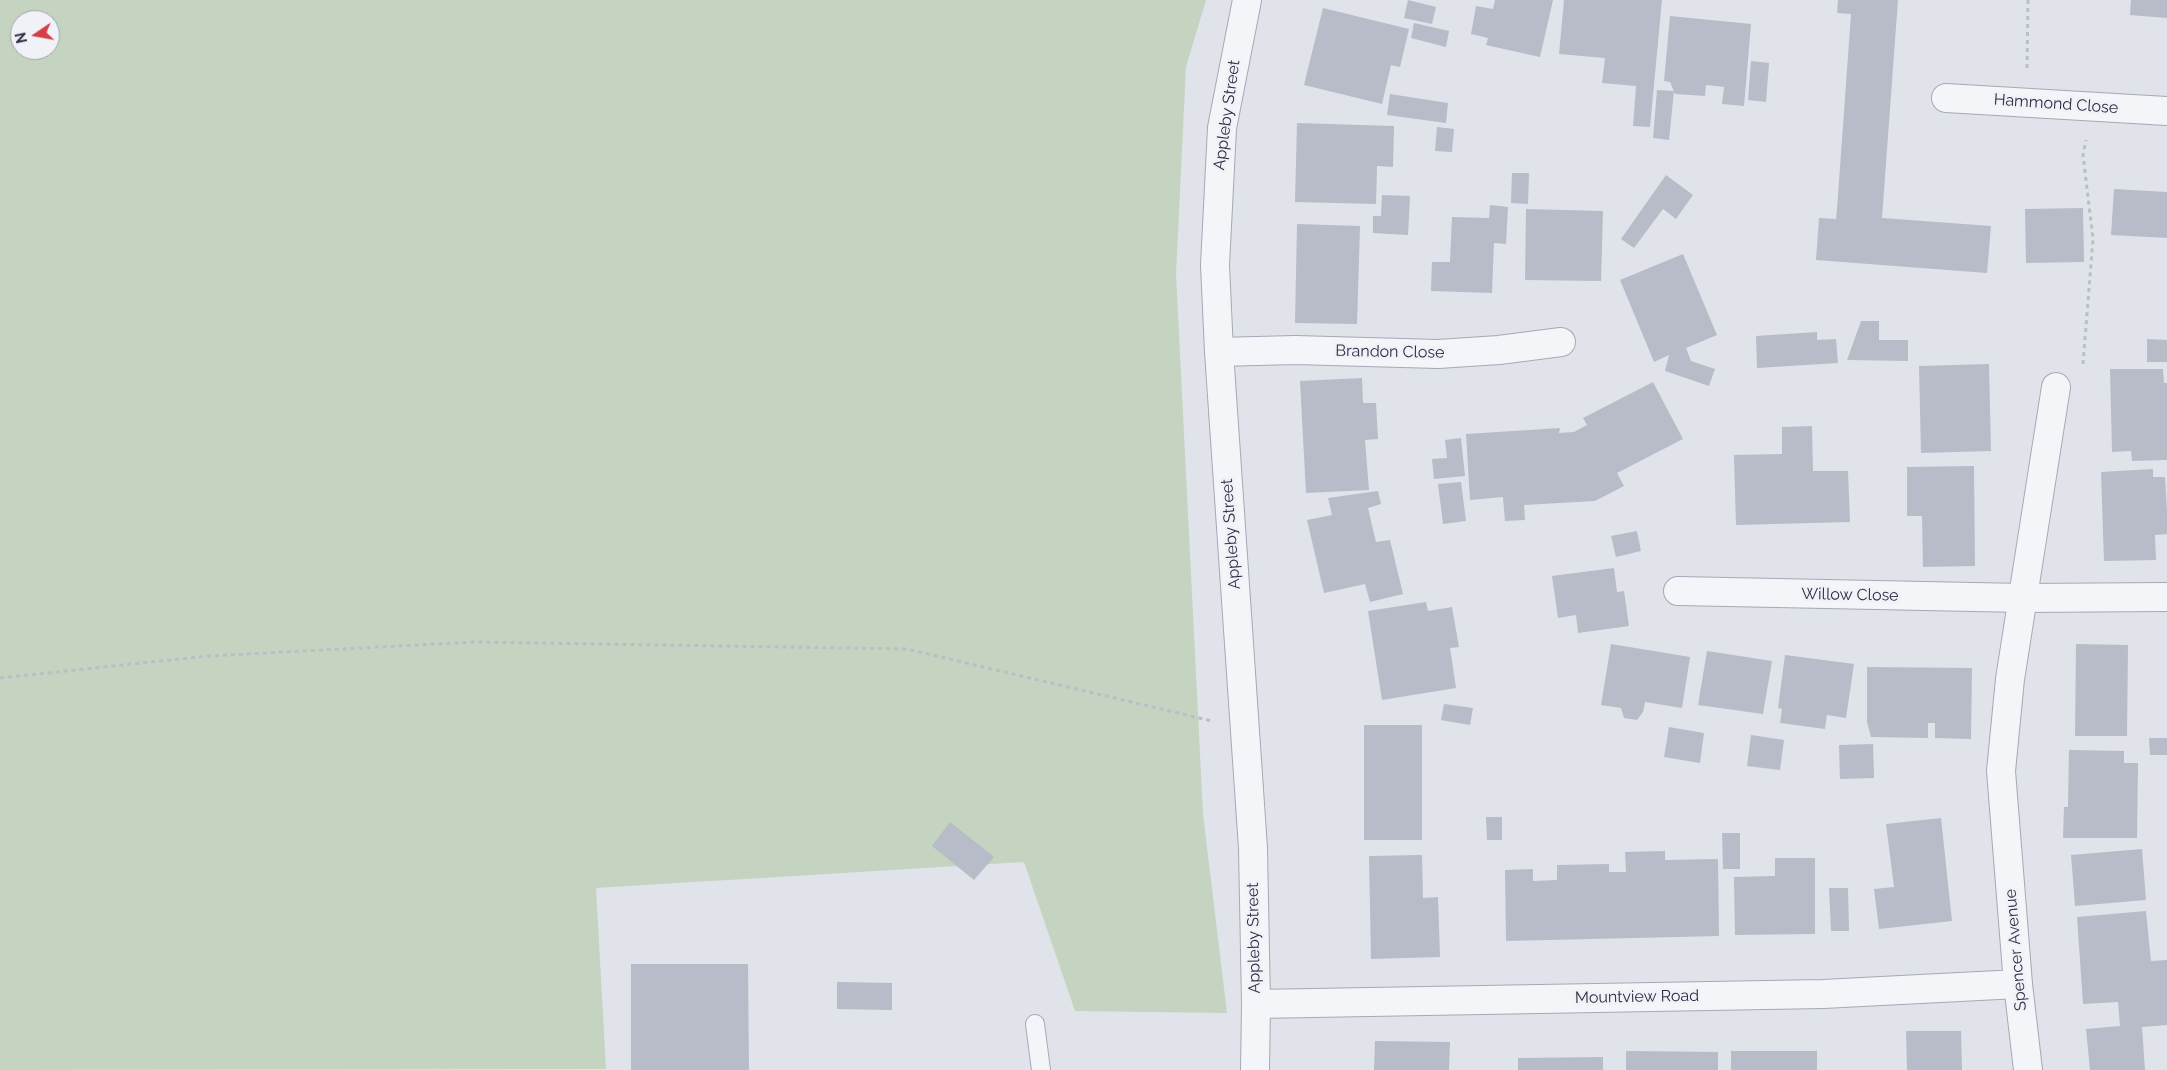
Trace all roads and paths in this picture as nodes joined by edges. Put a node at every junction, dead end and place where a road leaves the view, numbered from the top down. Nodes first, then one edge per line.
1 (1247, 0) edge
2 (2028, 0) edge
3 (1946, 98) dead end
4 (2026, 101) junction
5 (2094, 107) junction
6 (2167, 111) edge
7 (1561, 342) dead end
8 (1219, 352) junction
9 (2056, 387) joint
10 (1678, 592) dead end
11 (2167, 597) edge
12 (2023, 598) junction
13 (0, 678) edge
14 (1244, 729) junction
15 (2018, 984) junction
16 (1256, 1004) junction
17 (1035, 1024) dead end
18 (1042, 1070) edge
19 (1255, 1070) edge
20 (2028, 1070) edge

1 - 8 street, Appleby Street
2 - 4 path
3 - 4 street, Hammond Close
4 - 5 street, Hammond Close
5 - 6 street, Hammond Close
5 - 9 path
7 - 8 street, Brandon Close
8 - 14 street, Appleby Street
9 - 12 street
10 - 12 street, Willow Close
11 - 12 street, Willow Close
12 - 15 street, Spencer Avenue
13 - 14 path
14 - 16 street, Appleby Street
15 - 16 street, Mountview Road
15 - 20 street, Spencer Avenue
16 - 19 street, Appleby Street
17 - 18 lane

